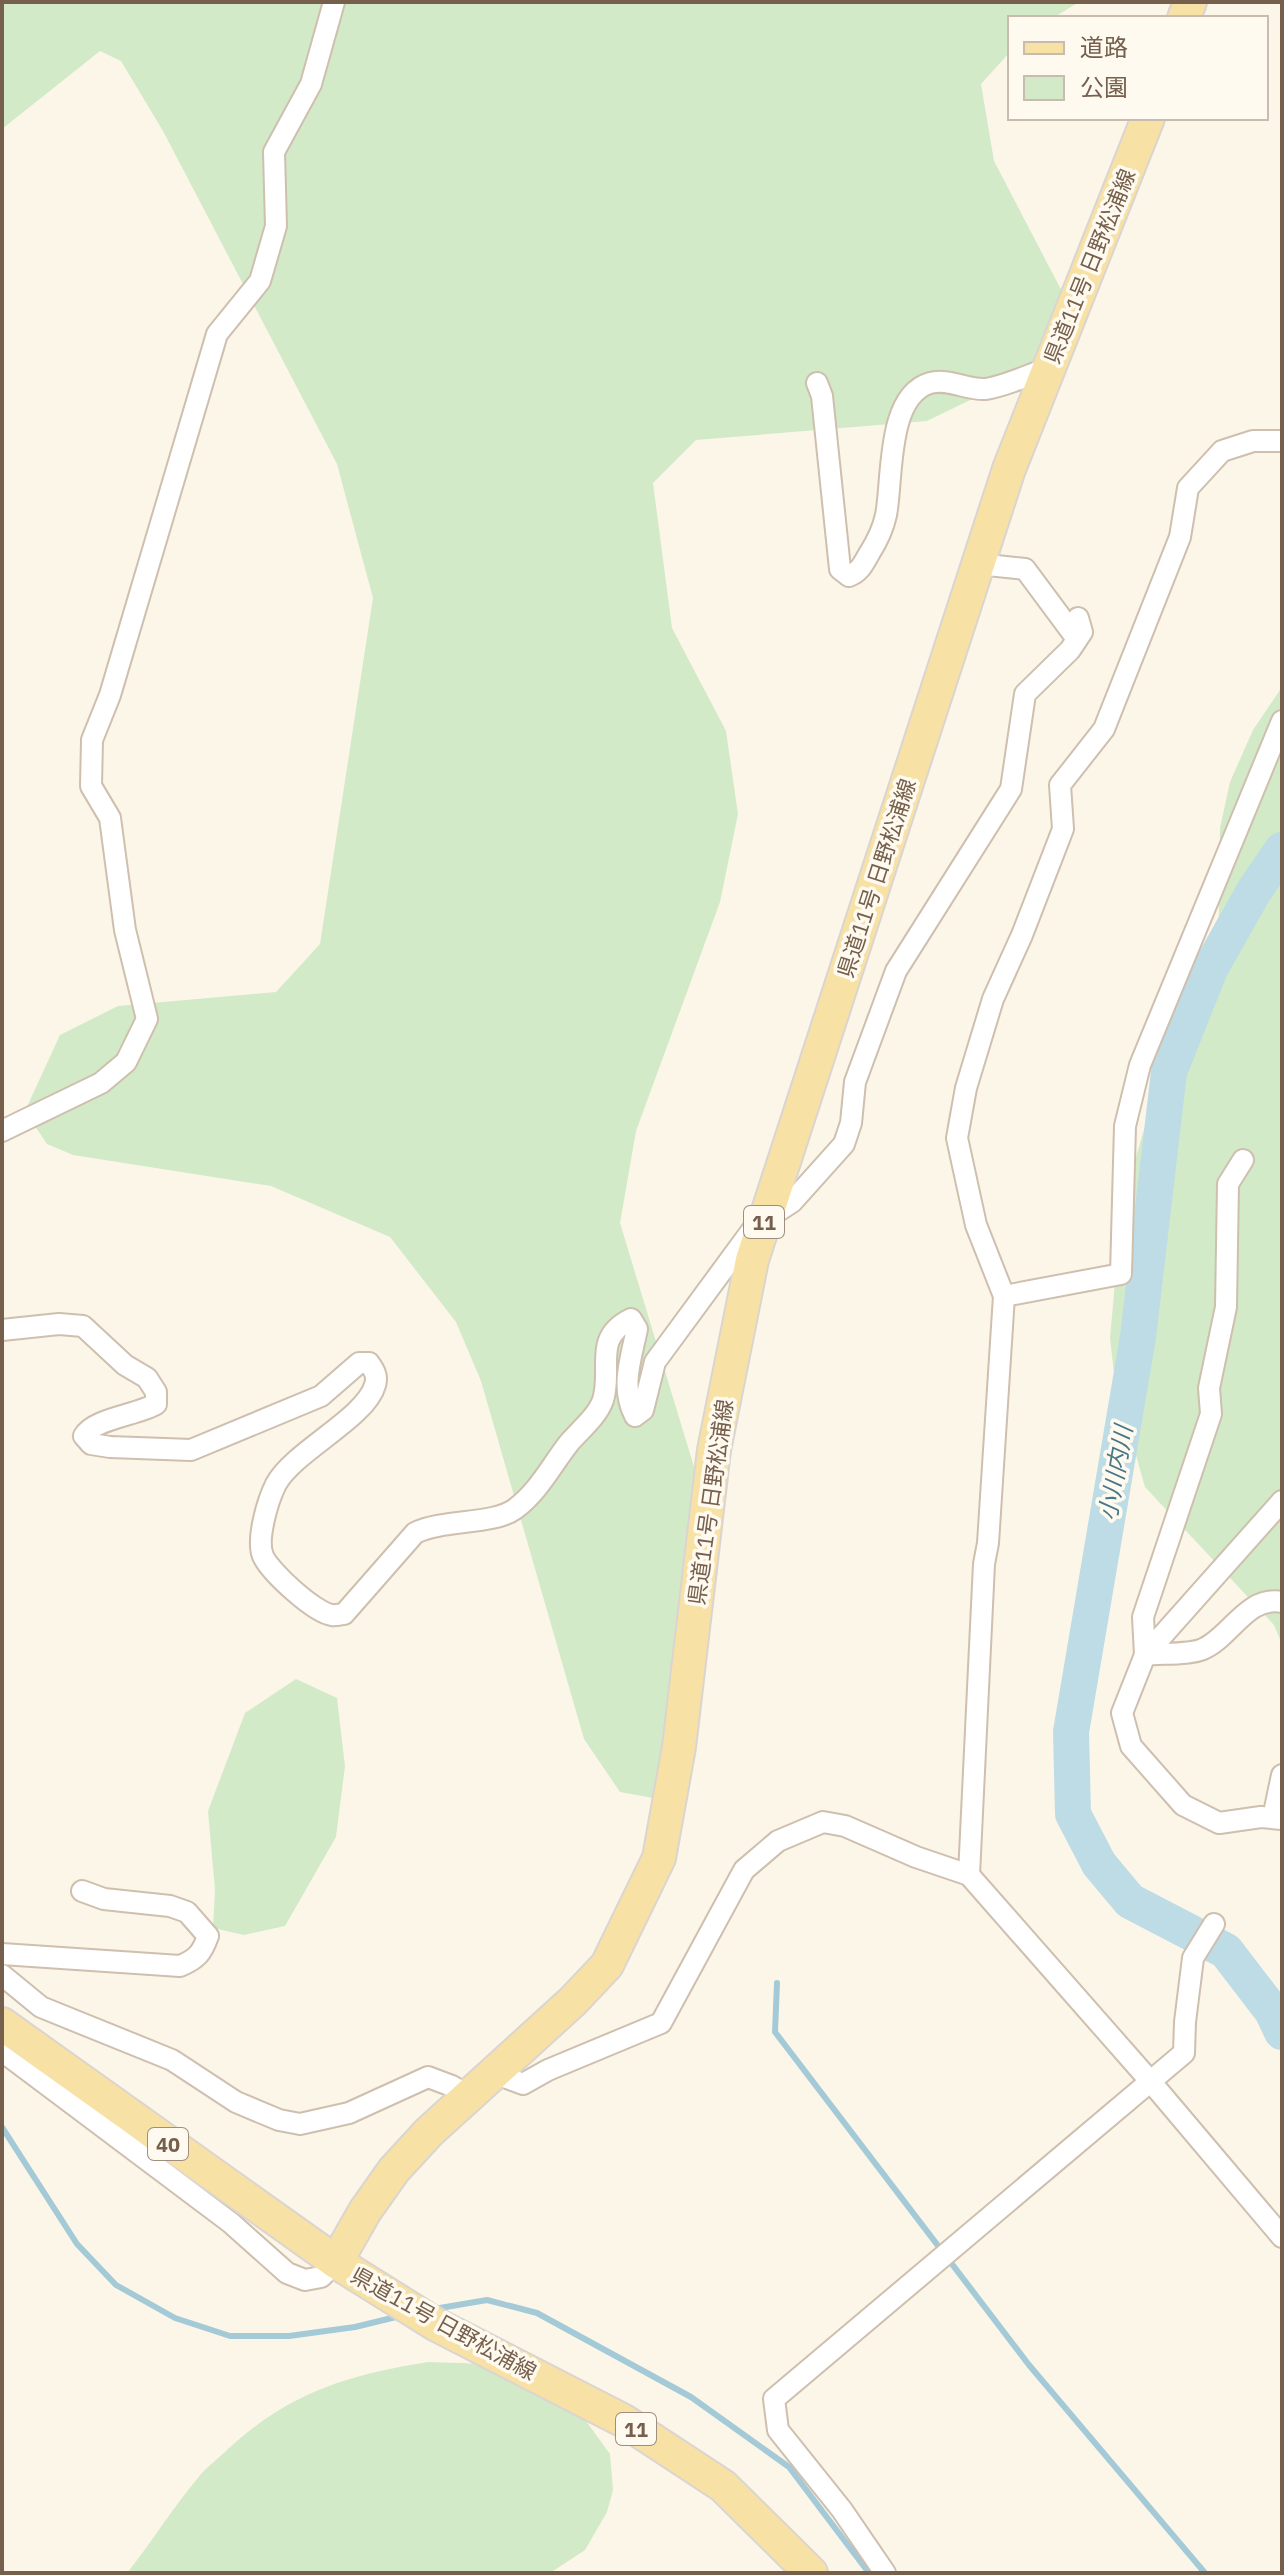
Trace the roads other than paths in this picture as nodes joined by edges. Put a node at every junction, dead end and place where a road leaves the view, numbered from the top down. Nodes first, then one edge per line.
1 (334, 2) edge
2 (1147, 120) edge
3 (1049, 368) junction
4 (817, 383) dead end
5 (1282, 441) edge
6 (978, 564) junction
7 (1078, 618) dead end
8 (1077, 639) junction
9 (1282, 721) edge
10 (2, 1131) edge
11 (1243, 1160) dead end
12 (766, 1218) junction
13 (1004, 1296) junction
14 (2, 1330) edge
15 (1282, 1501) edge
16 (1282, 1602) edge
17 (1145, 1655) junction
18 (1282, 1775) edge
19 (1278, 1818) edge
20 (969, 1875) junction
21 (82, 1891) dead end
22 (1214, 1924) dead end
23 (2, 1954) edge
24 (2, 1975) edge
25 (2, 2024) edge
26 (2, 2051) edge
27 (494, 2073) junction
28 (1151, 2082) junction
29 (469, 2096) junction
30 (1282, 2237) edge
31 (336, 2262) junction
32 (811, 2573) edge
33 (885, 2573) edge

1 - 10 street
2 - 3 main road, 県道11号 日野松浦線 / 11
3 - 4 street
3 - 6 main road, 県道11号 日野松浦線 / 11
5 - 13 street
6 - 8 street
6 - 12 main road, 県道11号 日野松浦線 / 11
7 - 8 street
8 - 12 street
9 - 13 street
11 - 17 street
12 - 14 street
12 - 27 main road, 県道11号 日野松浦線 / 11
13 - 20 street
15 - 17 street
16 - 17 street
17 - 19 street
18 - 19 street
20 - 27 street
20 - 28 street
21 - 23 street
22 - 28 street
24 - 29 street
25 - 31 main road, 40
26 - 31 street
27 - 29 main road, 県道11号 日野松浦線 / 11
28 - 30 street
28 - 33 street
29 - 31 main road, 県道11号 日野松浦線 / 11
31 - 32 main road, 県道11号 日野松浦線 / 11

